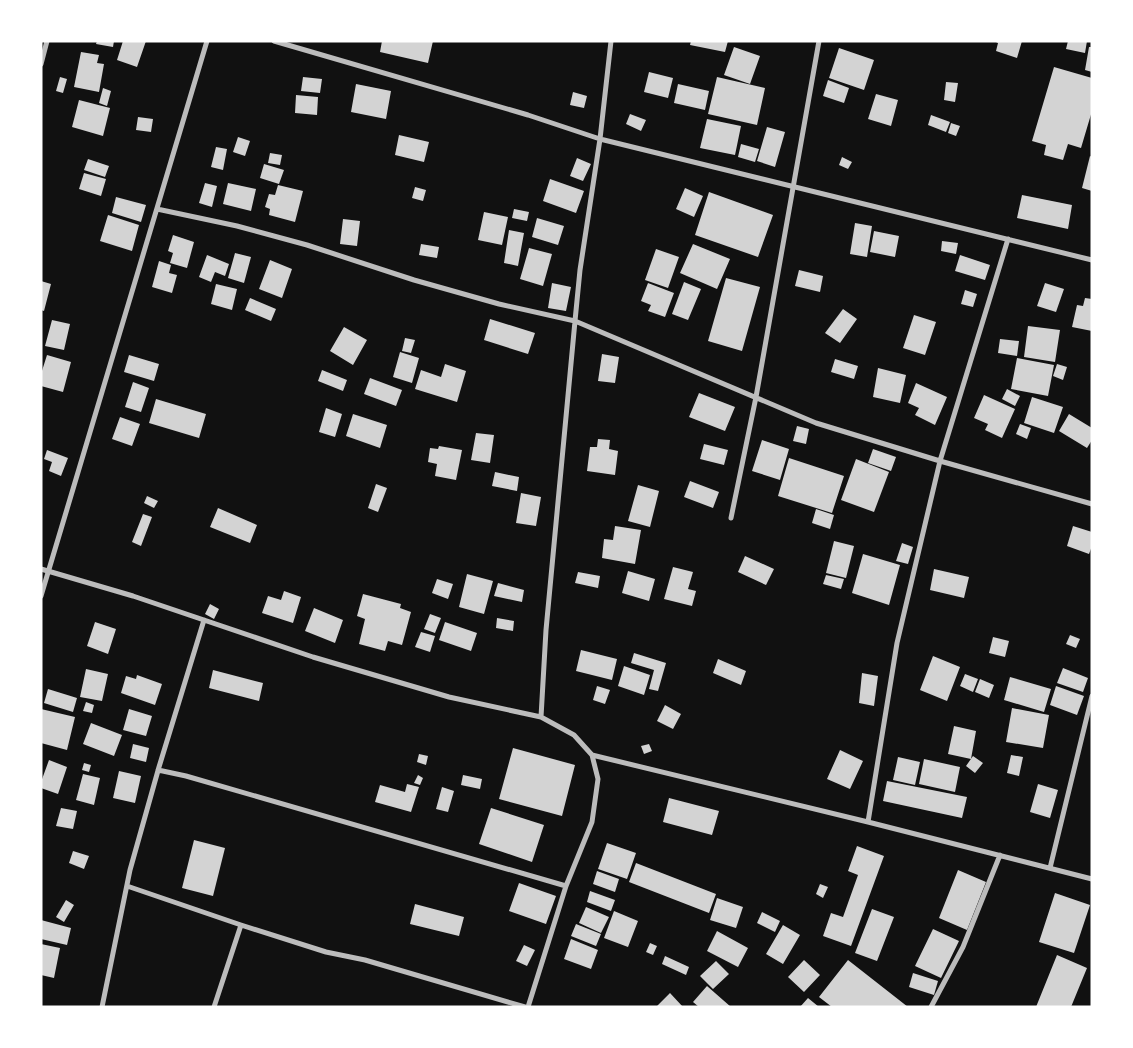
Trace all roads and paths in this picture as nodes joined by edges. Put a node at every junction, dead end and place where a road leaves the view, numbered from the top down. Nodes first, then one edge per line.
1 (47, 41) edge
2 (208, 41) edge
3 (274, 41) edge
4 (611, 41) edge
5 (819, 41) edge
6 (41, 64) edge
7 (600, 139) junction
8 (792, 186) junction
9 (157, 209) junction
10 (1008, 239) junction
11 (1092, 260) edge
12 (575, 321) junction
13 (756, 397) junction
14 (940, 461) junction
15 (1092, 504) edge
16 (731, 518) dead end
17 (41, 569) edge
18 (48, 571) junction
19 (41, 596) edge
20 (204, 620) junction
21 (1092, 696) edge
22 (541, 717) junction
23 (592, 755) junction
24 (158, 770) junction
25 (868, 822) junction
26 (1000, 856) junction
27 (1050, 868) junction
28 (1092, 879) edge
29 (127, 886) junction
30 (566, 886) junction
31 (241, 925) junction
32 (102, 1007) edge
33 (214, 1007) edge
34 (526, 1007) edge
35 (931, 1007) edge

1 - 6 street
2 - 9 street
3 - 7 street
4 - 7 street
5 - 8 street
7 - 8 street
7 - 12 street
8 - 10 street
8 - 13 street
9 - 12 street
9 - 18 street
10 - 11 street
10 - 14 street
12 - 13 street
12 - 22 street
13 - 14 street
13 - 16 street
14 - 15 street
14 - 25 street
17 - 18 street
18 - 19 street
18 - 20 street
20 - 22 street
20 - 24 street
21 - 27 street
22 - 23 street
23 - 25 street
23 - 30 street
24 - 29 street
24 - 30 street
25 - 26 street
26 - 27 street
26 - 35 street
27 - 28 street
29 - 31 street
29 - 32 street
30 - 34 street
31 - 33 street
31 - 34 street

